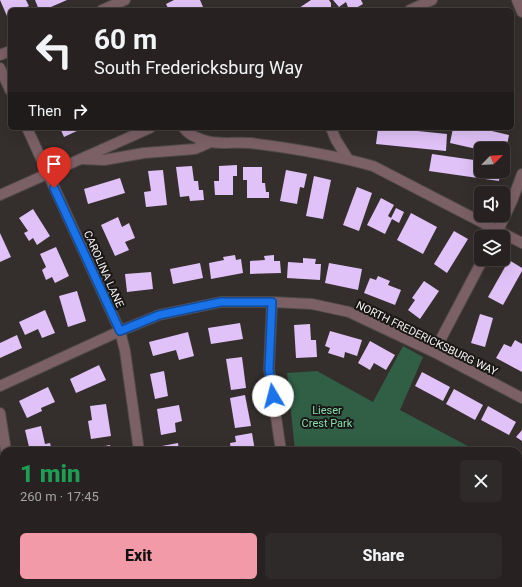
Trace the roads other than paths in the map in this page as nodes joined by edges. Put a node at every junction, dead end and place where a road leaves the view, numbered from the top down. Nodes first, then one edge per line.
1 (125, 0) edge
2 (432, 0) edge
3 (517, 0) edge
4 (107, 8) edge
5 (414, 8) edge
6 (522, 12) edge
7 (0, 68) edge
8 (8, 86) edge
9 (28, 130) edge
10 (145, 130) edge
11 (185, 130) edge
12 (332, 130) edge
13 (211, 142) junction
14 (80, 159) junction
15 (348, 159) junction
16 (48, 173) junction
17 (522, 174) edge
18 (0, 195) edge
19 (489, 230) edge
20 (498, 230) edge
21 (510, 239) edge
22 (522, 243) edge
23 (479, 266) edge
24 (272, 302) junction
25 (120, 331) junction
26 (434, 352) junction
27 (0, 386) edge
28 (522, 398) edge
29 (0, 413) edge
30 (5, 447) edge
31 (138, 447) edge
32 (280, 447) edge

1 - 4 street
2 - 5 street
3 - 6 street
7 - 8 street
9 - 16 street, CAROLINA LANE
10 - 14 street
11 - 13 street
12 - 15 street
13 - 14 street
13 - 15 street
14 - 16 street
15 - 19 street
16 - 18 street
16 - 25 street, CAROLINA LANE
17 - 20 street
21 - 22 street
23 - 26 street
24 - 25 street, NORTH FREDERICKSBURG WAY
24 - 26 street, NORTH FREDERICKSBURG WAY
24 - 32 street
25 - 27 street, NORTH FREDERICKSBURG WAY
25 - 31 street, CAROLINA LANE
26 - 28 street, NORTH FREDERICKSBURG WAY
29 - 30 street

